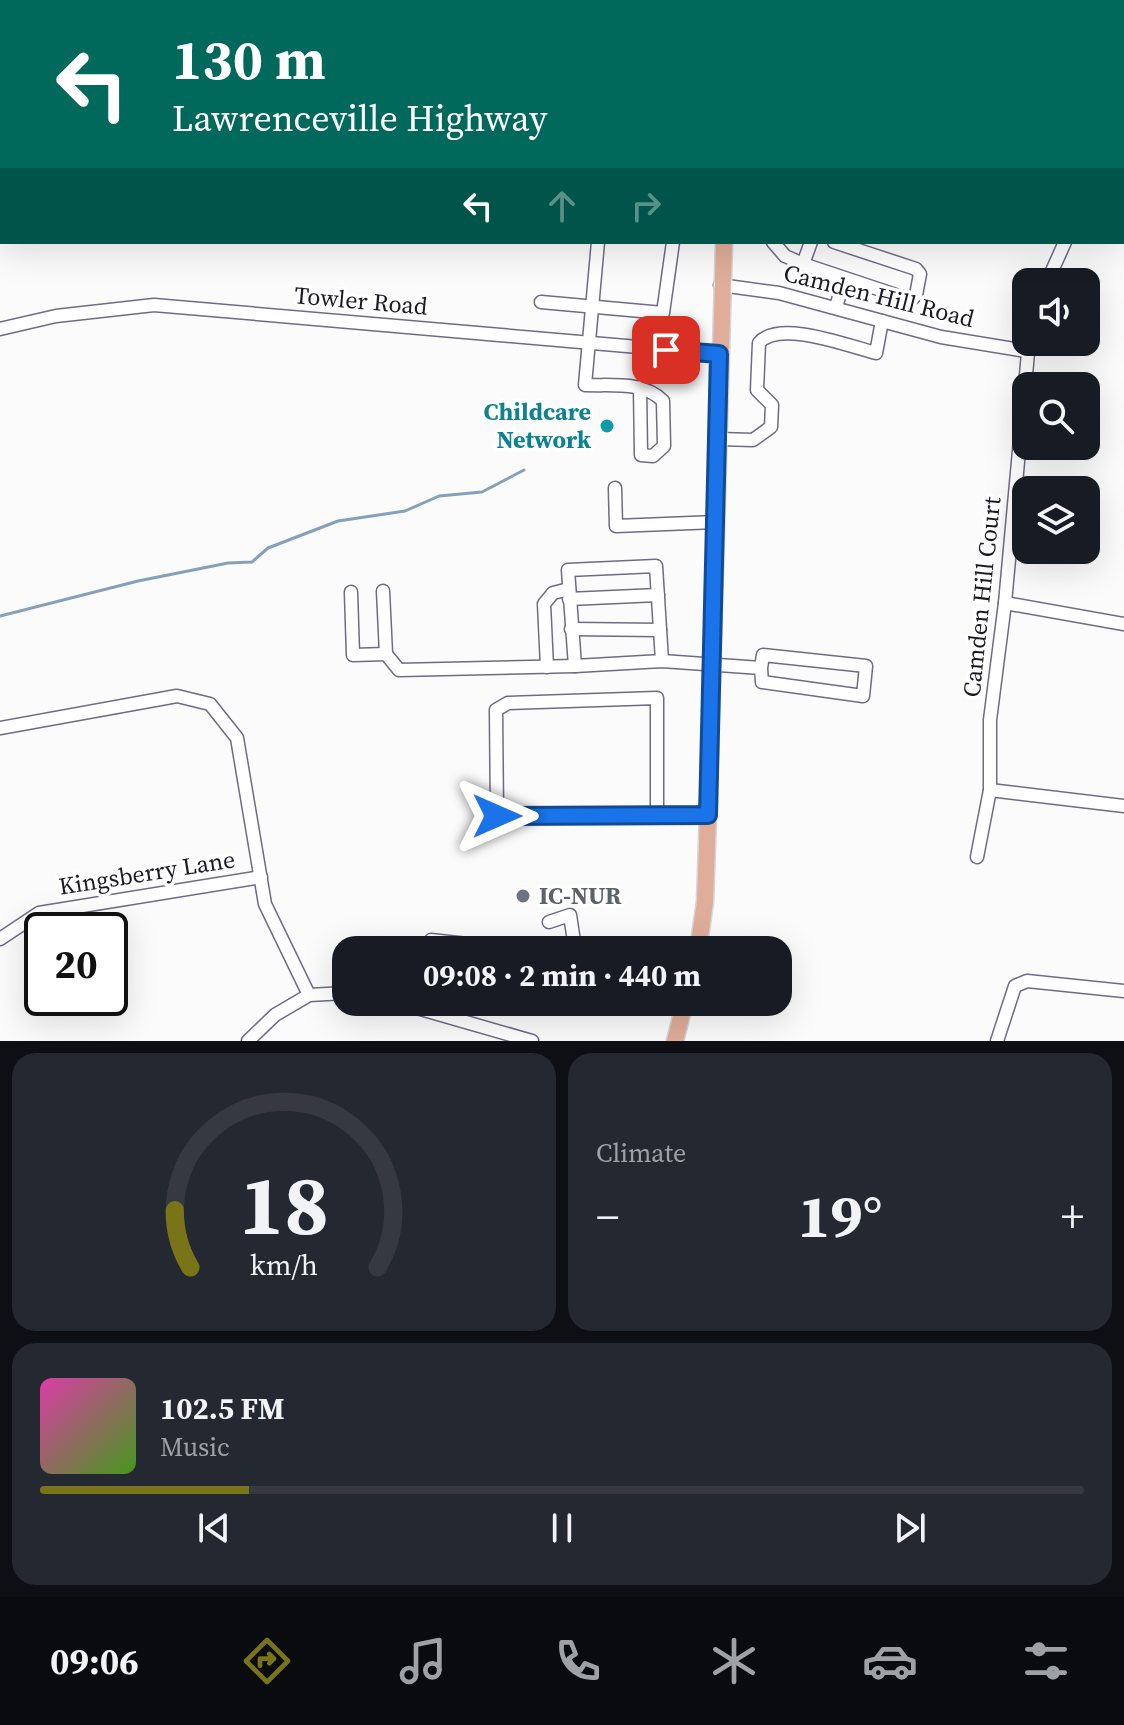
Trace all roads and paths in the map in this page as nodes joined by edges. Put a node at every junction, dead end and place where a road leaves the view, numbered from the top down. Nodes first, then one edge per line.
1 (598, 244) edge
2 (673, 244) edge
3 (724, 244) edge
4 (775, 244) edge
5 (810, 244) edge
6 (840, 244) edge
7 (1064, 244) edge
8 (803, 264) junction
9 (1053, 268) edge
10 (844, 280) junction
11 (720, 285) junction
12 (541, 302) dead end
13 (591, 307) junction
14 (836, 307) junction
15 (882, 321) junction
16 (0, 329) edge
17 (587, 343) junction
18 (1012, 344) edge
19 (719, 354) junction
20 (1027, 356) edge
21 (640, 387) junction
22 (719, 439) junction
23 (615, 488) dead end
24 (716, 522) junction
25 (383, 591) dead end
26 (351, 592) dead end
27 (569, 594) junction
28 (658, 595) junction
29 (1005, 603) junction
30 (1124, 624) edge
31 (571, 629) junction
32 (660, 630) junction
33 (386, 654) junction
34 (662, 661) junction
35 (575, 666) junction
36 (711, 666) junction
37 (547, 667) junction
38 (761, 668) junction
39 (0, 728) edge
40 (990, 790) junction
41 (1124, 806) edge
42 (657, 815) junction
43 (708, 815) junction
44 (977, 857) dead end
45 (261, 877) junction
46 (549, 922) dead end
47 (573, 936) edge
48 (700, 936) edge
49 (0, 939) edge
50 (1124, 991) edge
51 (332, 994) edge
52 (309, 995) junction
53 (445, 1016) edge
54 (681, 1016) edge
55 (248, 1041) edge
56 (532, 1041) edge
57 (675, 1041) edge
58 (997, 1041) edge

1 - 13 street
2 - 13 street
3 - 11 main road
4 - 8 street
5 - 8 street
6 - 10 street
7 - 9 street
8 - 10 street
10 - 14 street
11 - 14 street, Camden Hill Road
11 - 19 main road
12 - 13 street
13 - 17 street
14 - 15 street, Camden Hill Road
15 - 18 street, Camden Hill Road
15 - 22 street
16 - 17 street, Towler Road
17 - 19 street, Towler Road
17 - 21 street
19 - 22 main road
20 - 29 street, Camden Hill Court
21 - 21 street
22 - 24 main road
23 - 24 street
24 - 36 main road
25 - 33 street
26 - 33 street
27 - 28 street
27 - 28 street
27 - 31 street
27 - 37 street
28 - 32 street
29 - 30 street
29 - 40 street, Camden Hill Court
31 - 32 street
31 - 35 street
32 - 34 street
33 - 37 street
34 - 35 street
34 - 36 street
35 - 37 street
36 - 38 street
36 - 43 main road
38 - 38 street
39 - 45 street
40 - 41 street
40 - 44 street, Camden Hill Court
42 - 42 street
42 - 43 street
43 - 48 main road
45 - 49 street, Kingsberry Lane
45 - 52 street
46 - 47 street
50 - 58 street
51 - 52 street
52 - 55 street
53 - 56 street
54 - 57 main road

